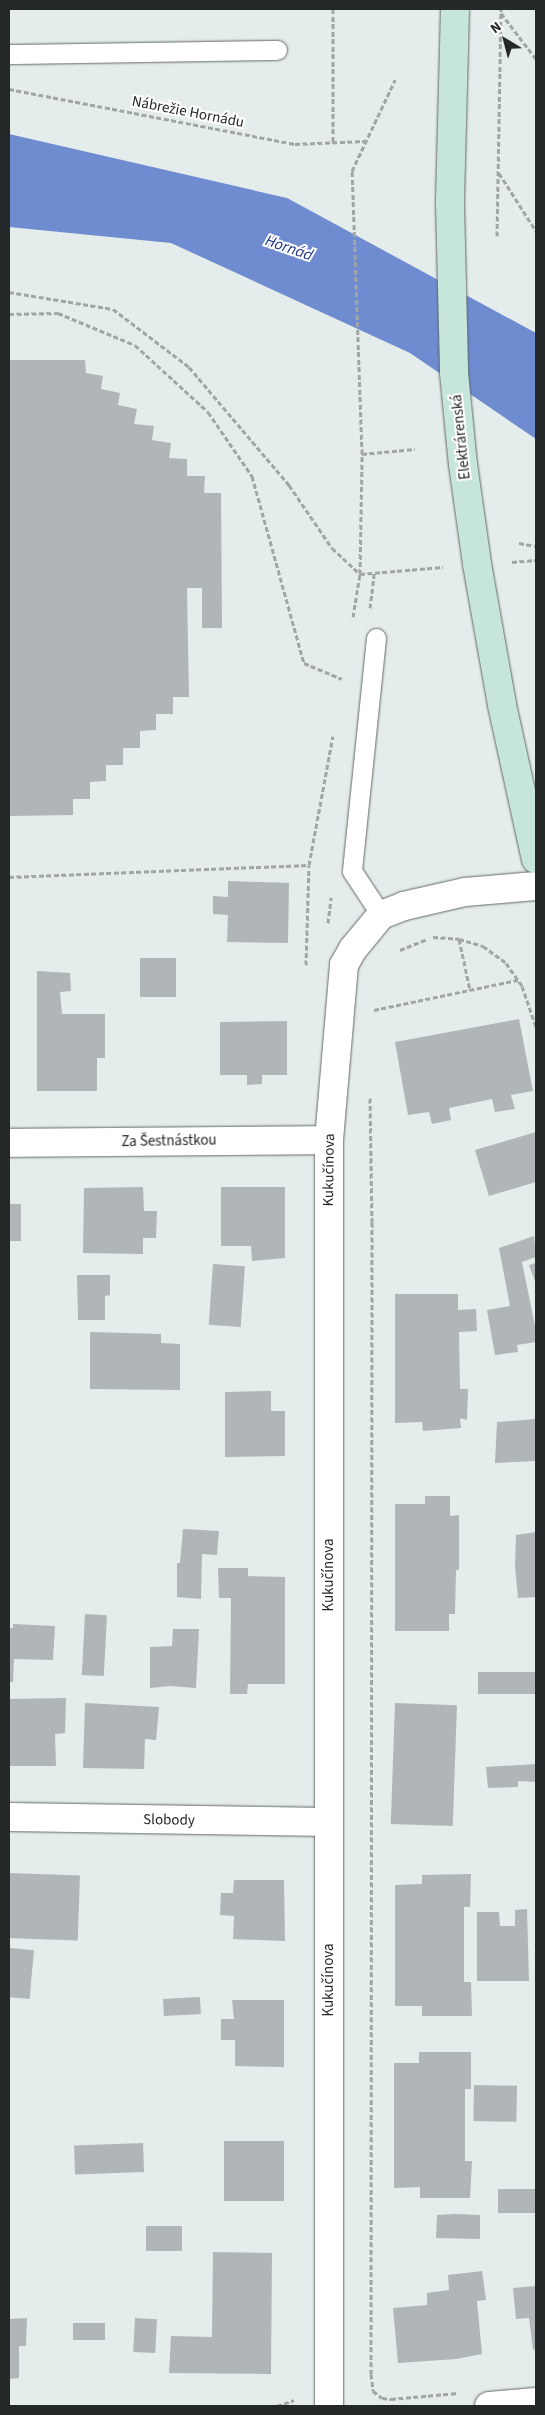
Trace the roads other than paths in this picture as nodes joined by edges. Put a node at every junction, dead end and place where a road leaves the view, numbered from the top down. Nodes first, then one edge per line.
1 (455, 9) edge
2 (277, 50) dead end
3 (9, 54) edge
4 (376, 638) dead end
5 (535, 846) edge
6 (536, 886) edge
7 (381, 915) junction
8 (328, 1140) junction
9 (9, 1143) edge
10 (9, 1817) edge
11 (329, 1822) junction
12 (536, 2402) edge
13 (329, 2406) edge
14 (489, 2406) edge

1 - 5 main road, Elektrárenská
2 - 3 lane
4 - 7 lane
6 - 7 street, Kukučínova
7 - 8 street, Kukučínova
8 - 9 street, Za Šestnástkou
8 - 11 street, Kukučínova
10 - 11 street, Slobody
11 - 13 street, Kukučínova
12 - 14 street

